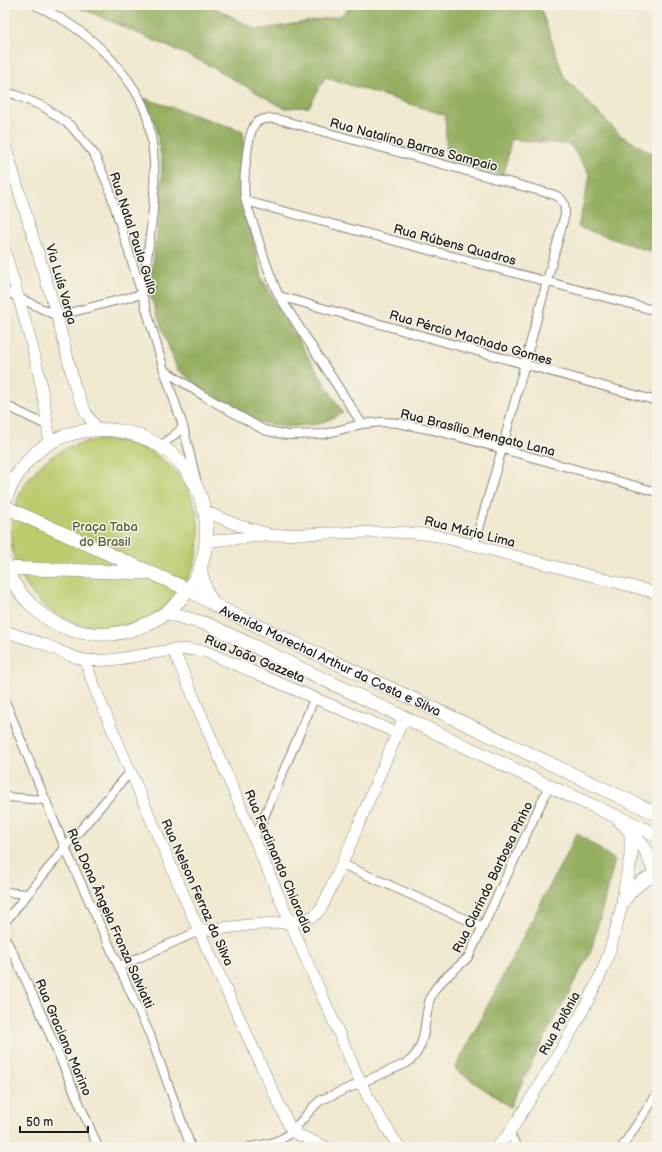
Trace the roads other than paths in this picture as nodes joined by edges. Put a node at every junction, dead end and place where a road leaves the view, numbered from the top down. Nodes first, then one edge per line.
1 (35, 5) edge
2 (5, 92) edge
3 (5, 145) edge
4 (246, 201) junction
5 (5, 252) edge
6 (547, 281) junction
7 (5, 291) edge
8 (142, 294) junction
9 (278, 296) junction
10 (18, 297) junction
11 (657, 311) edge
12 (57, 316) junction
13 (524, 365) junction
14 (164, 370) junction
15 (657, 401) edge
16 (5, 406) edge
17 (362, 424) junction
18 (48, 426) junction
19 (183, 426) junction
20 (97, 429) junction
21 (49, 444) junction
22 (161, 446) junction
23 (502, 449) junction
24 (26, 463) junction
25 (5, 476) edge
26 (199, 492) junction
27 (657, 492) edge
28 (5, 500) edge
29 (5, 507) edge
30 (205, 511) junction
31 (272, 535) junction
32 (206, 542) junction
33 (474, 546) junction
34 (6, 566) edge
35 (200, 569) junction
36 (152, 574) junction
37 (5, 589) edge
38 (189, 590) junction
39 (657, 593) edge
40 (25, 599) junction
41 (213, 603) junction
42 (167, 613) junction
43 (5, 632) edge
44 (173, 649) junction
45 (85, 660) junction
46 (315, 697) junction
47 (5, 701) edge
48 (424, 705) junction
49 (7, 712) edge
50 (410, 720) junction
51 (397, 733) junction
52 (131, 771) junction
53 (549, 786) junction
54 (5, 796) edge
55 (46, 800) junction
56 (657, 814) edge
57 (615, 815) junction
58 (631, 832) junction
59 (657, 835) edge
60 (255, 838) junction
61 (65, 848) junction
62 (342, 864) junction
63 (657, 875) edge
64 (5, 892) edge
65 (27, 894) junction
66 (623, 901) junction
67 (5, 922) edge
68 (291, 922) junction
69 (483, 927) junction
70 (199, 931) junction
71 (5, 938) edge
72 (120, 966) junction
73 (361, 1083) junction
74 (657, 1094) edge
75 (292, 1132) junction
76 (509, 1134) junction
77 (98, 1147) edge
78 (191, 1147) edge
79 (250, 1147) edge
80 (326, 1147) edge
81 (399, 1147) edge
82 (498, 1147) edge
83 (518, 1147) edge
84 (622, 1147) edge

1 - 8 street
2 - 8 street, Rua Natal Paulo Gullo
3 - 12 street, Via Luís Varga
4 - 6 street, Rua Rúbens Quadros
4 - 6 street, Rua Natalino Barros Sampaio
4 - 9 street
5 - 10 street
6 - 11 street, Rua Rúbens Quadros
6 - 13 street
7 - 10 street
8 - 12 street
8 - 14 street, Rua Natal Paulo Gullo
9 - 13 street, Rua Pércio Machado Gomes
9 - 17 street
10 - 12 street
10 - 18 street
12 - 20 street, Via Luís Varga
13 - 15 street, Rua Pércio Machado Gomes
13 - 23 street
14 - 17 street, Rua Brasílio Mengato Lana
14 - 19 street, Rua Natal Paulo Gullo
16 - 18 street
17 - 23 street, Rua Brasílio Mengato Lana
18 - 21 street
19 - 22 street
19 - 26 street, Rua Natal Paulo Gullo
20 - 21 main road
20 - 22 main road
21 - 24 main road
22 - 26 main road
23 - 27 street, Rua Brasílio Mengato Lana
23 - 33 street
24 - 25 main road
24 - 28 main road
26 - 30 main road
29 - 36 main road, Avenida Marechal Arthur da Costa e Silva
30 - 31 street, Rua Mário Lima
30 - 32 main road
31 - 32 street, Rua Mário Lima
31 - 33 street, Rua Mário Lima
32 - 35 main road
33 - 39 street, Rua Mário Lima
34 - 36 main road
34 - 40 main road
35 - 38 main road
35 - 41 main road
36 - 38 main road, Avenida Marechal Arthur da Costa e Silva
37 - 40 main road
38 - 41 main road, Avenida Marechal Arthur da Costa e Silva
38 - 42 main road
40 - 42 main road
41 - 48 main road, Avenida Marechal Arthur da Costa e Silva
42 - 50 main road, Avenida Marechal Arthur da Costa e Silva
43 - 45 street, Rua João Gazzeta
44 - 45 street, Rua João Gazzeta
44 - 46 street, Rua João Gazzeta
44 - 60 street, Rua Ferdinando Chiaradia
45 - 52 street, Rua Nelson Ferraz da Silva
46 - 51 street, Rua João Gazzeta
46 - 60 street
47 - 49 street, Rua Dona Ângela Fronza Salviatti
48 - 50 main road
48 - 56 main road, Avenida Marechal Arthur da Costa e Silva
49 - 55 street, Rua Dona Ângela Fronza Salviatti
50 - 51 street
50 - 53 main road, Avenida Marechal Arthur da Costa e Silva
51 - 62 street
52 - 61 street
52 - 70 street, Rua Nelson Ferraz da Silva
53 - 57 main road, Avenida Marechal Arthur da Costa e Silva
53 - 69 street, Rua Clarindo Barbosa Pinho
54 - 55 street
55 - 61 street, Rua Dona Ângela Fronza Salviatti
57 - 58 main road
57 - 59 main road, Avenida Marechal Arthur da Costa e Silva
58 - 63 main road
58 - 66 main road
60 - 68 street, Rua Ferdinando Chiaradia
61 - 65 street
61 - 72 street, Rua Dona Ângela Fronza Salviatti
62 - 68 street
62 - 69 street
63 - 66 main road
64 - 65 street
65 - 67 street
66 - 76 street, Rua Polônia
68 - 70 street
68 - 73 street, Rua Ferdinando Chiaradia
69 - 73 street, Rua Clarindo Barbosa Pinho
70 - 72 street
70 - 75 street, Rua Nelson Ferraz da Silva
71 - 77 street, Rua Graciano Marino
72 - 78 street, Rua Dona Ângela Fronza Salviatti
73 - 75 street, Rua Clarindo Barbosa Pinho
73 - 81 street, Rua Ferdinando Chiaradia
74 - 84 street
75 - 79 street
75 - 80 street
76 - 82 street, Rua Polônia
76 - 83 street

